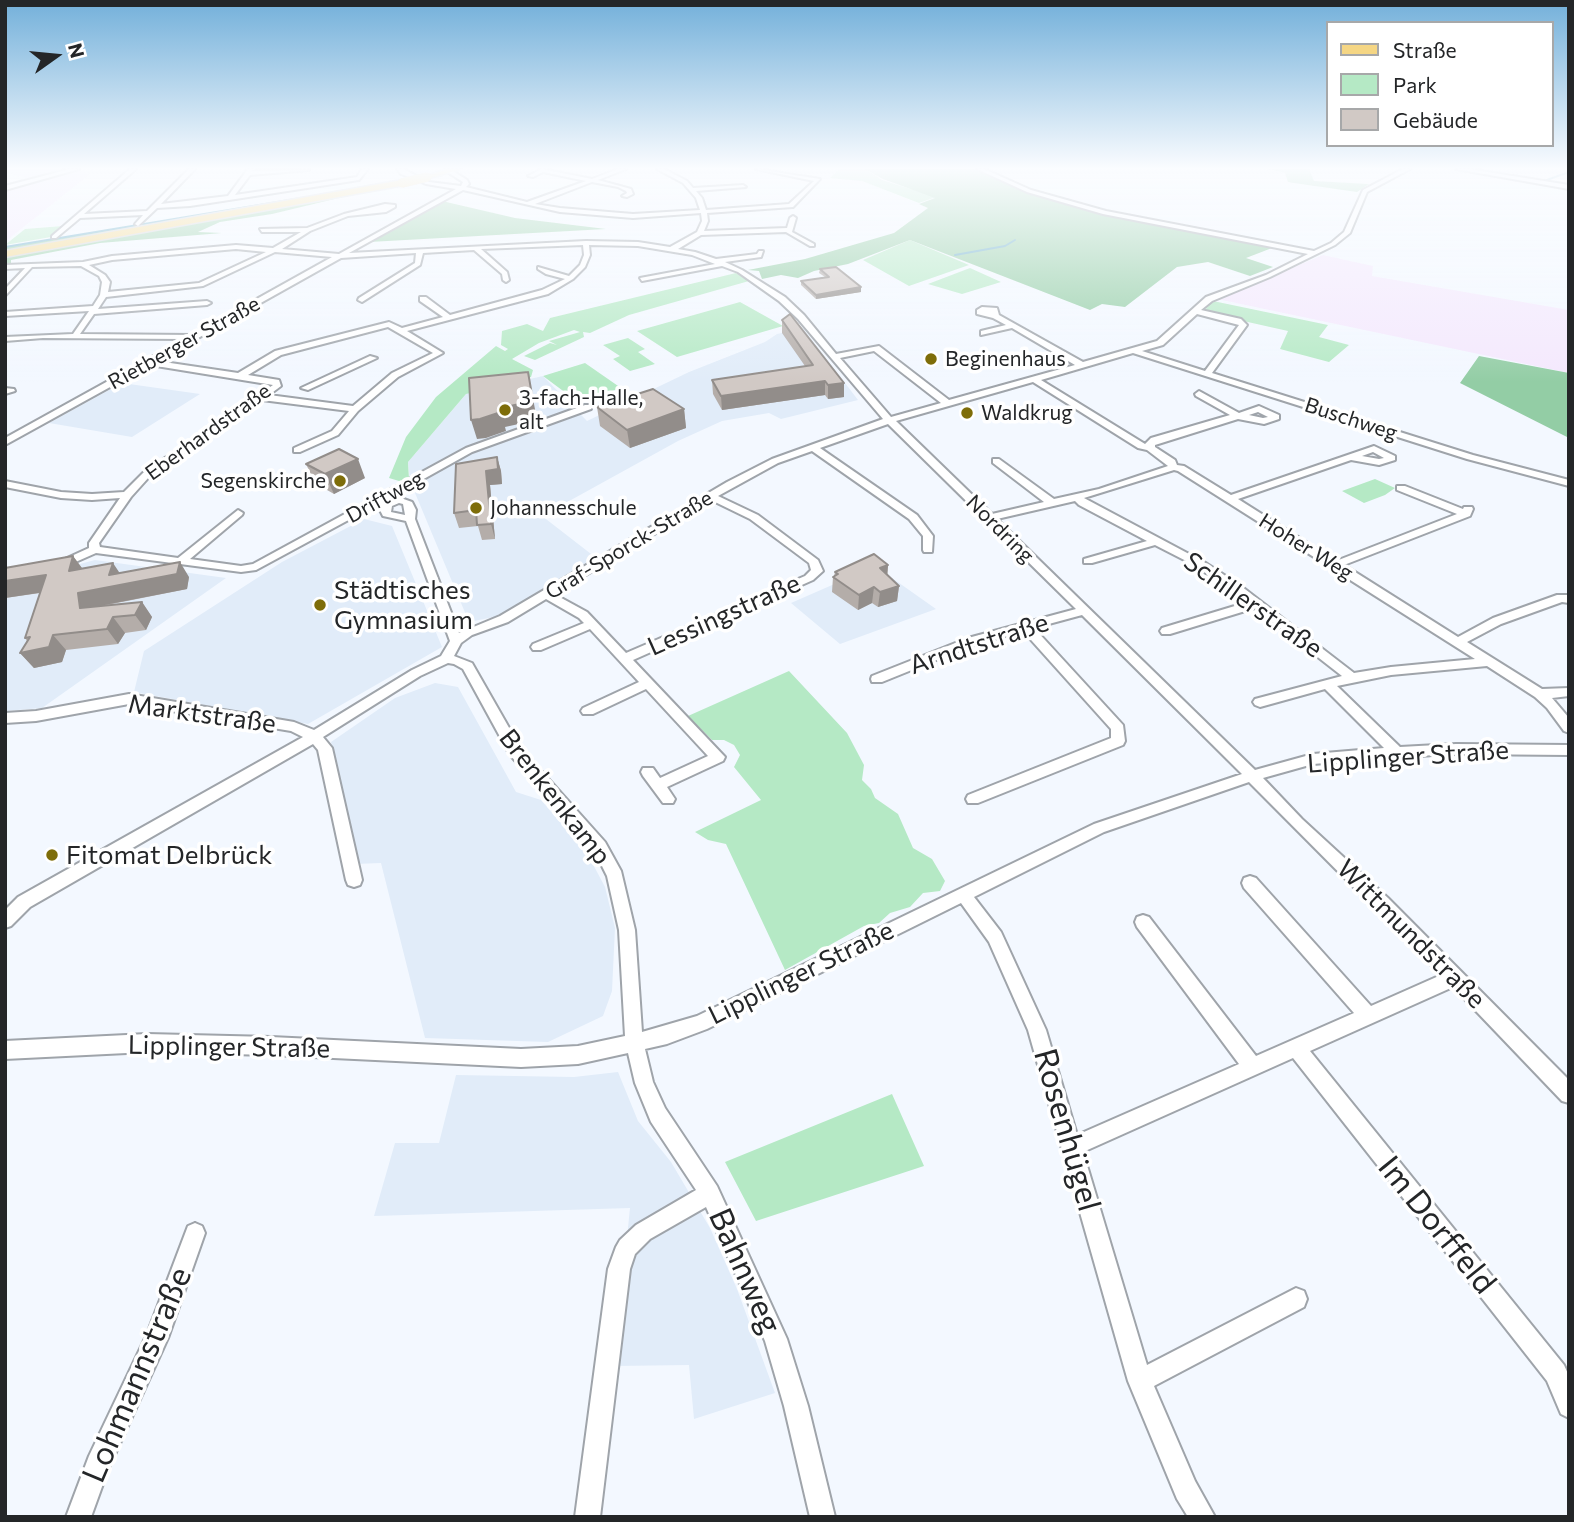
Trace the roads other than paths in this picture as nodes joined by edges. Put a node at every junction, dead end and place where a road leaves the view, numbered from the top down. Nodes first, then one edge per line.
1 (83, 240) edge
2 (291, 240) edge
3 (367, 240) edge
4 (688, 240) edge
5 (802, 240) edge
6 (1248, 240) edge
7 (1337, 240) edge
8 (586, 243) junction
9 (812, 245) dead end
10 (477, 248) junction
11 (276, 249) junction
12 (672, 249) junction
13 (420, 252) junction
14 (761, 252) dead end
15 (1316, 253) junction
16 (5, 254) edge
17 (340, 256) junction
18 (721, 262) junction
19 (83, 264) junction
20 (31, 265) junction
21 (5, 267) edge
22 (540, 268) dead end
23 (572, 278) junction
24 (642, 279) dead end
25 (5, 294) edge
26 (104, 295) junction
27 (528, 298) junction
28 (423, 299) dead end
29 (362, 300) dead end
30 (207, 303) dead end
31 (94, 310) junction
32 (1195, 311) junction
33 (5, 314) edge
34 (996, 316) dead end
35 (449, 318) junction
36 (1014, 325) junction
37 (400, 331) junction
38 (984, 333) dead end
39 (75, 336) junction
40 (195, 337) junction
41 (5, 339) edge
42 (1134, 351) junction
43 (835, 357) junction
44 (373, 358) dead end
45 (150, 362) junction
46 (1084, 366) junction
47 (1207, 374) junction
48 (240, 376) junction
49 (1034, 379) junction
50 (305, 388) dead end
51 (1199, 394) dead end
52 (261, 397) junction
53 (948, 404) junction
54 (588, 407) dead end
55 (355, 409) junction
56 (890, 420) junction
57 (5, 442) edge
58 (812, 447) junction
59 (1150, 448) junction
60 (297, 450) dead end
61 (1350, 457) dead end
62 (996, 461) dead end
63 (1173, 467) junction
64 (1569, 482) edge
65 (5, 484) edge
66 (1401, 488) dead end
67 (127, 495) junction
68 (711, 496) junction
69 (1077, 497) junction
70 (1229, 499) junction
71 (384, 502) junction
72 (1051, 502) junction
73 (238, 513) dead end
74 (989, 518) junction
75 (410, 519) junction
76 (1155, 540) junction
77 (95, 550) junction
78 (928, 551) dead end
79 (181, 561) junction
80 (1088, 561) dead end
81 (1335, 565) junction
82 (51, 568) edge
83 (546, 594) junction
84 (1569, 599) edge
85 (1258, 603) junction
86 (1083, 611) junction
87 (591, 624) junction
88 (1025, 626) junction
89 (1166, 631) dead end
90 (456, 641) junction
91 (1458, 642) junction
92 (537, 647) dead end
93 (446, 659) junction
94 (624, 659) junction
95 (1489, 662) junction
96 (1352, 678) junction
97 (877, 679) dead end
98 (648, 683) junction
99 (1328, 685) junction
100 (1569, 692) edge
101 (1540, 694) junction
102 (1260, 702) dead end
103 (588, 711) dead end
104 (5, 718) edge
105 (1569, 728) edge
106 (314, 736) junction
107 (1569, 750) edge
108 (1397, 752) junction
109 (648, 772) dead end
110 (1252, 776) junction
111 (659, 785) junction
112 (668, 799) dead end
113 (973, 799) dead end
114 (354, 880) dead end
115 (1250, 883) dead end
116 (963, 894) junction
117 (5, 921) edge
118 (1143, 922) dead end
119 (1454, 978) junction
120 (1369, 1017) junction
121 (634, 1041) junction
122 (1297, 1049) junction
123 (5, 1050) edge
124 (1254, 1068) junction
125 (1569, 1094) edge
126 (1072, 1147) junction
127 (710, 1193) junction
128 (195, 1233) dead end
129 (1296, 1299) dead end
130 (1140, 1381) junction
131 (1569, 1406) edge
132 (79, 1517) edge
133 (587, 1517) edge
134 (823, 1517) edge
135 (1203, 1517) edge

1 - 16 main road, bridge
2 - 11 street
3 - 17 street, Rietberger Straße
4 - 12 street
5 - 9 street
6 - 15 street
7 - 15 street, Graf-Sporck-Straße
8 - 10 street
8 - 12 street
8 - 23 street
10 - 13 street
10 - 27 street
11 - 17 street
11 - 19 street
11 - 26 street
12 - 18 street
13 - 17 street
13 - 29 street
14 - 18 street
15 - 32 street, Graf-Sporck-Straße
17 - 40 street, Rietberger Straße
18 - 24 street
18 - 43 street, Nordring
19 - 20 street
19 - 26 street
20 - 21 street
20 - 25 street
22 - 23 street
23 - 27 street
26 - 31 street
27 - 35 street
28 - 35 street
30 - 31 street
31 - 33 street
31 - 39 street
32 - 42 street, Graf-Sporck-Straße
32 - 47 street
34 - 36 street
35 - 37 street
36 - 38 street
36 - 46 street
37 - 48 street
37 - 55 street
39 - 40 street
39 - 41 street
40 - 45 street, Rietberger Straße
42 - 46 street, Graf-Sporck-Straße
42 - 47 street, Buschweg
43 - 53 street
43 - 56 street, Nordring
44 - 50 street, Eberhardstraße
45 - 48 street, Eberhardstraße
45 - 57 street, Rietberger Straße
46 - 49 street, Graf-Sporck-Straße
47 - 64 street, Buschweg
48 - 52 street, Eberhardstraße
49 - 53 street, Graf-Sporck-Straße
49 - 59 street, Hoher Weg
51 - 59 street
52 - 55 street
52 - 67 street, Eberhardstraße
53 - 56 street, Graf-Sporck-Straße
54 - 71 street, Driftweg
55 - 60 street
56 - 58 street, Graf-Sporck-Straße
56 - 74 street, Nordring
58 - 68 street, Graf-Sporck-Straße
58 - 78 street
59 - 63 street, Hoher Weg
61 - 70 street
62 - 72 street
63 - 69 street
63 - 70 street, Hoher Weg
65 - 67 street
66 - 81 street
67 - 77 street, Eberhardstraße
68 - 83 street, Graf-Sporck-Straße
68 - 94 street, Lessingstraße
69 - 72 street
69 - 76 street, Schillerstraße
70 - 81 street, Hoher Weg
71 - 75 street
71 - 75 street
71 - 79 street, Driftweg
72 - 74 street
73 - 79 street
74 - 86 street, Nordring
75 - 90 street
76 - 80 street
76 - 85 street, Schillerstraße
77 - 79 street, Driftweg
77 - 82 street, Driftweg
81 - 91 street, Hoher Weg
83 - 87 street
83 - 90 street, Graf-Sporck-Straße
84 - 91 street
85 - 89 street
85 - 96 street, Schillerstraße
86 - 88 street, Arndtstraße
86 - 110 street, Nordring
87 - 92 street
87 - 94 street
88 - 97 street, Arndtstraße
88 - 113 street
90 - 93 street
91 - 95 street, Hoher Weg
93 - 106 street
93 - 121 street, Brenkenkamp
94 - 98 street
95 - 96 street
95 - 101 street, Hoher Weg
96 - 99 street
98 - 103 street
98 - 111 street
99 - 102 street
99 - 108 street
100 - 101 street
101 - 105 street, Hoher Weg
104 - 106 street, Marktstraße
106 - 114 street
106 - 117 street
107 - 108 street, Lipplinger Straße
108 - 110 street, Lipplinger Straße
109 - 111 street
110 - 116 street, Lipplinger Straße
110 - 119 street, Wittmundstraße
111 - 112 street
115 - 120 street
116 - 121 street, Lipplinger Straße
116 - 126 street, Rosenhügel
118 - 124 street
119 - 120 street
119 - 125 street, Wittmundstraße
120 - 122 street
121 - 123 street, Lipplinger Straße
121 - 127 street, Bahnweg
122 - 124 street
122 - 131 street, Im Dorffeld
124 - 126 street
126 - 130 street, Rosenhügel
127 - 133 street
127 - 134 street, Bahnweg
128 - 132 street, Lohmannstraße
129 - 130 street
130 - 135 street, Rosenhügel

